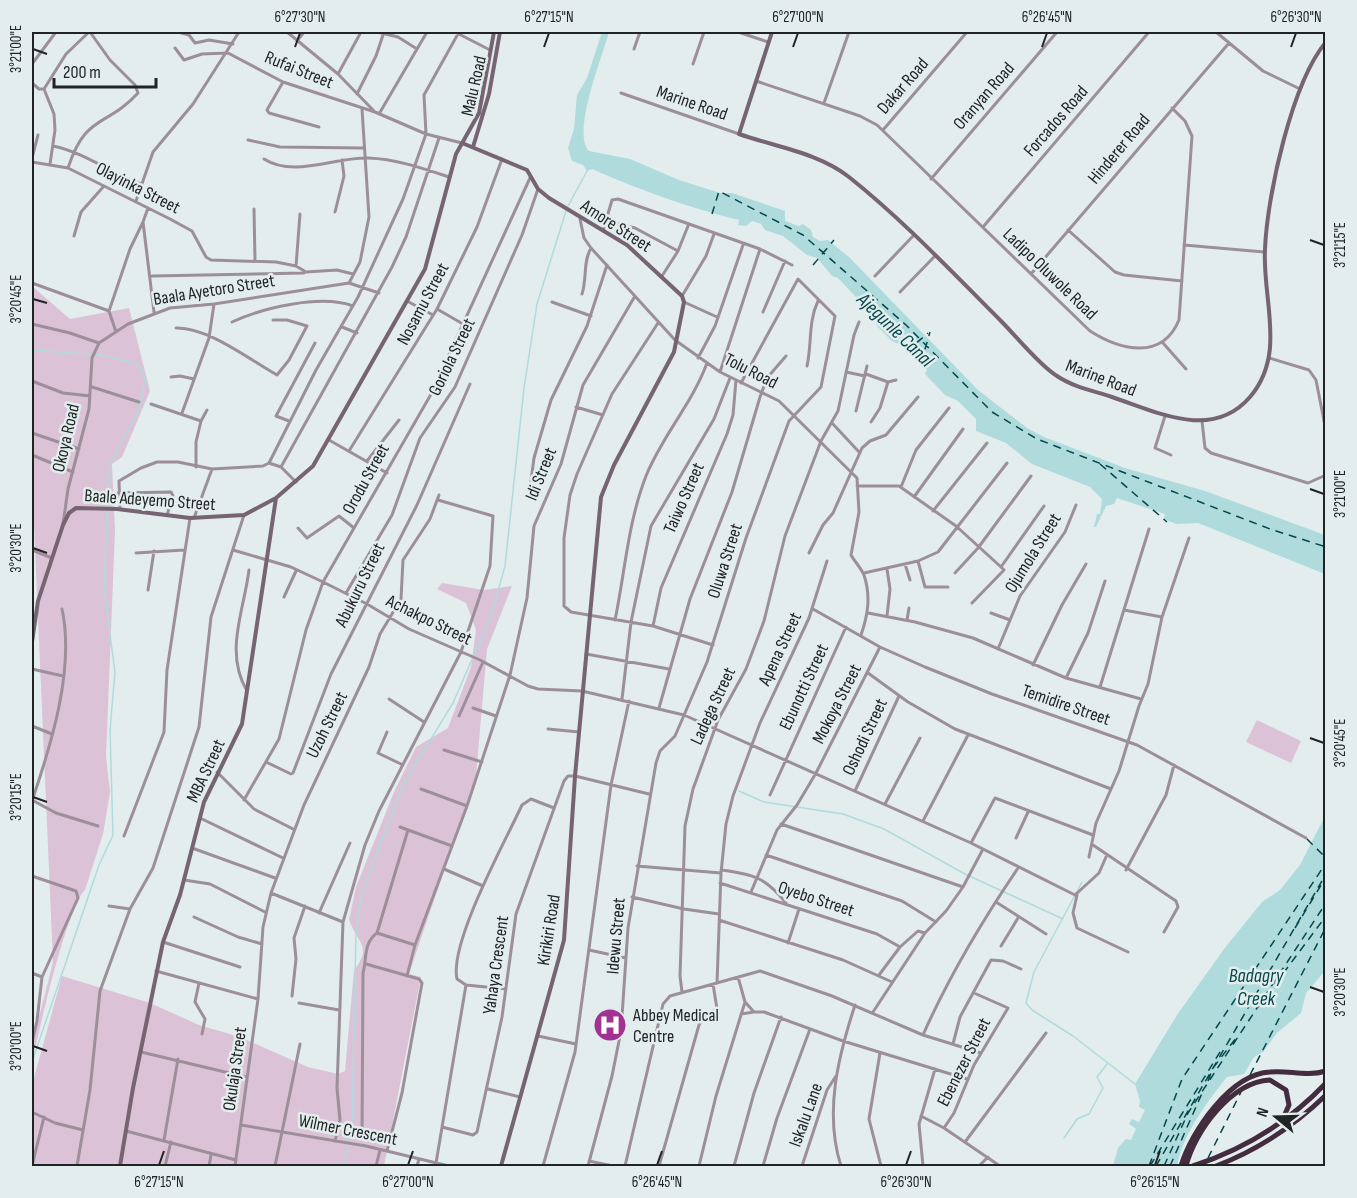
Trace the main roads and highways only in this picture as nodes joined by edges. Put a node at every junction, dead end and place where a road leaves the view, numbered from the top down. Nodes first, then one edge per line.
1 (1326, 1071) edge
2 (1326, 1083) edge
3 (1326, 1095) edge
4 (1281, 1123) junction
5 (1181, 1167) edge
6 (1186, 1167) edge
7 (1193, 1167) edge
8 (1216, 1167) edge

1 - 5 highway
2 - 4 highway
3 - 8 highway
4 - 6 highway
4 - 7 highway

